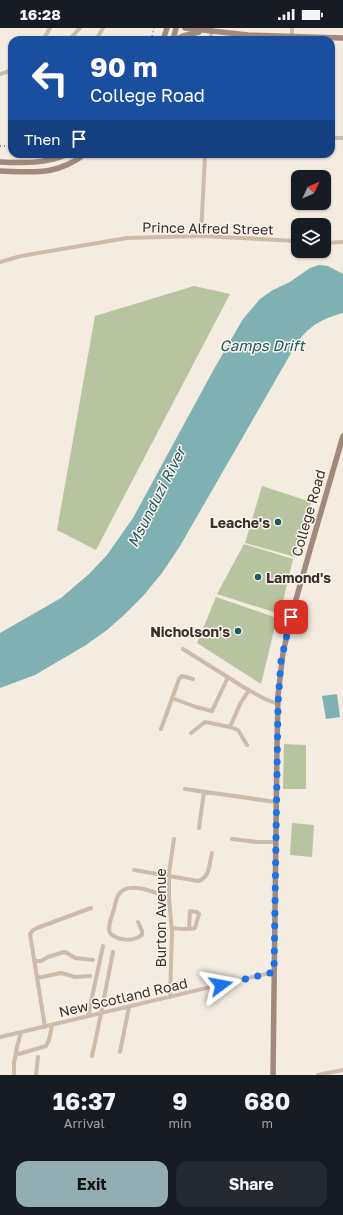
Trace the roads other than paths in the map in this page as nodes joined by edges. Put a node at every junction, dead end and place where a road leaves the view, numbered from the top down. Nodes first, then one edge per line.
1 (80, 28) edge
2 (185, 28) edge
3 (292, 28) edge
4 (209, 30) edge
5 (73, 36) edge
6 (183, 36) edge
7 (256, 36) edge
8 (292, 36) edge
9 (54, 158) edge
10 (79, 158) edge
11 (205, 158) edge
12 (0, 162) edge
13 (0, 171) edge
14 (201, 236) junction
15 (291, 241) edge
16 (343, 242) edge
17 (331, 243) edge
18 (0, 262) edge
19 (343, 436) edge
20 (183, 649) dead end
21 (228, 678) junction
22 (193, 679) dead end
23 (249, 690) junction
24 (172, 698) junction
25 (278, 704) junction
26 (230, 727) junction
27 (161, 729) dead end
28 (191, 734) dead end
29 (247, 745) dead end
30 (185, 789) dead end
31 (204, 792) junction
32 (276, 802) junction
33 (199, 828) dead end
34 (174, 839) dead end
35 (232, 839) dead end
36 (276, 842) junction
37 (212, 853) dead end
38 (134, 870) dead end
39 (169, 876) junction
40 (169, 898) junction
41 (91, 908) dead end
42 (138, 922) dead end
43 (172, 928) junction
44 (189, 929) junction
45 (104, 946) dead end
46 (113, 952) dead end
47 (93, 960) dead end
48 (34, 961) junction
49 (274, 972) junction
50 (90, 976) dead end
51 (37, 978) junction
52 (170, 997) junction
53 (129, 1007) junction
54 (102, 1013) junction
55 (88, 1016) junction
56 (52, 1025) junction
57 (45, 1026) junction
58 (21, 1032) junction
59 (0, 1037) edge
60 (120, 1052) dead end
61 (16, 1053) junction
62 (92, 1056) dead end
63 (38, 1057) dead end
64 (343, 1070) edge
65 (14, 1075) edge
66 (36, 1075) edge
67 (273, 1075) edge
68 (318, 1075) edge

1 - 5 street
2 - 4 street
3 - 8 street
4 - 6 street
4 - 7 street
9 - 12 street
10 - 13 street
11 - 14 street
14 - 15 street, Prince Alfred Street
14 - 18 street, Prince Alfred Street
16 - 17 street
19 - 25 street, College Road
20 - 21 street
21 - 23 street
21 - 24 street
22 - 24 street
23 - 25 street
23 - 26 street
24 - 27 street
25 - 32 street, College Road
26 - 28 street
26 - 29 street
30 - 31 street
31 - 32 street
31 - 33 street
32 - 36 street, College Road
34 - 39 street, Burton Avenue
35 - 36 street
36 - 49 street, College Road
37 - 39 street
38 - 39 street
39 - 40 street, Burton Avenue
40 - 42 street
40 - 43 street, Burton Avenue
41 - 48 street
43 - 44 street
43 - 52 street, Burton Avenue
44 - 44 street
45 - 55 street
46 - 54 street
47 - 48 street
48 - 51 street
49 - 52 street, New Scotland Road
49 - 67 street, College Road
50 - 51 street
51 - 57 street
52 - 53 street, New Scotland Road
53 - 54 street, New Scotland Road
53 - 60 street
54 - 55 street, New Scotland Road
54 - 62 street
55 - 56 street, New Scotland Road
56 - 57 street, New Scotland Road
56 - 61 street
57 - 58 street, New Scotland Road
58 - 59 street, New Scotland Road
58 - 61 street
61 - 65 street
63 - 66 street
64 - 68 street

